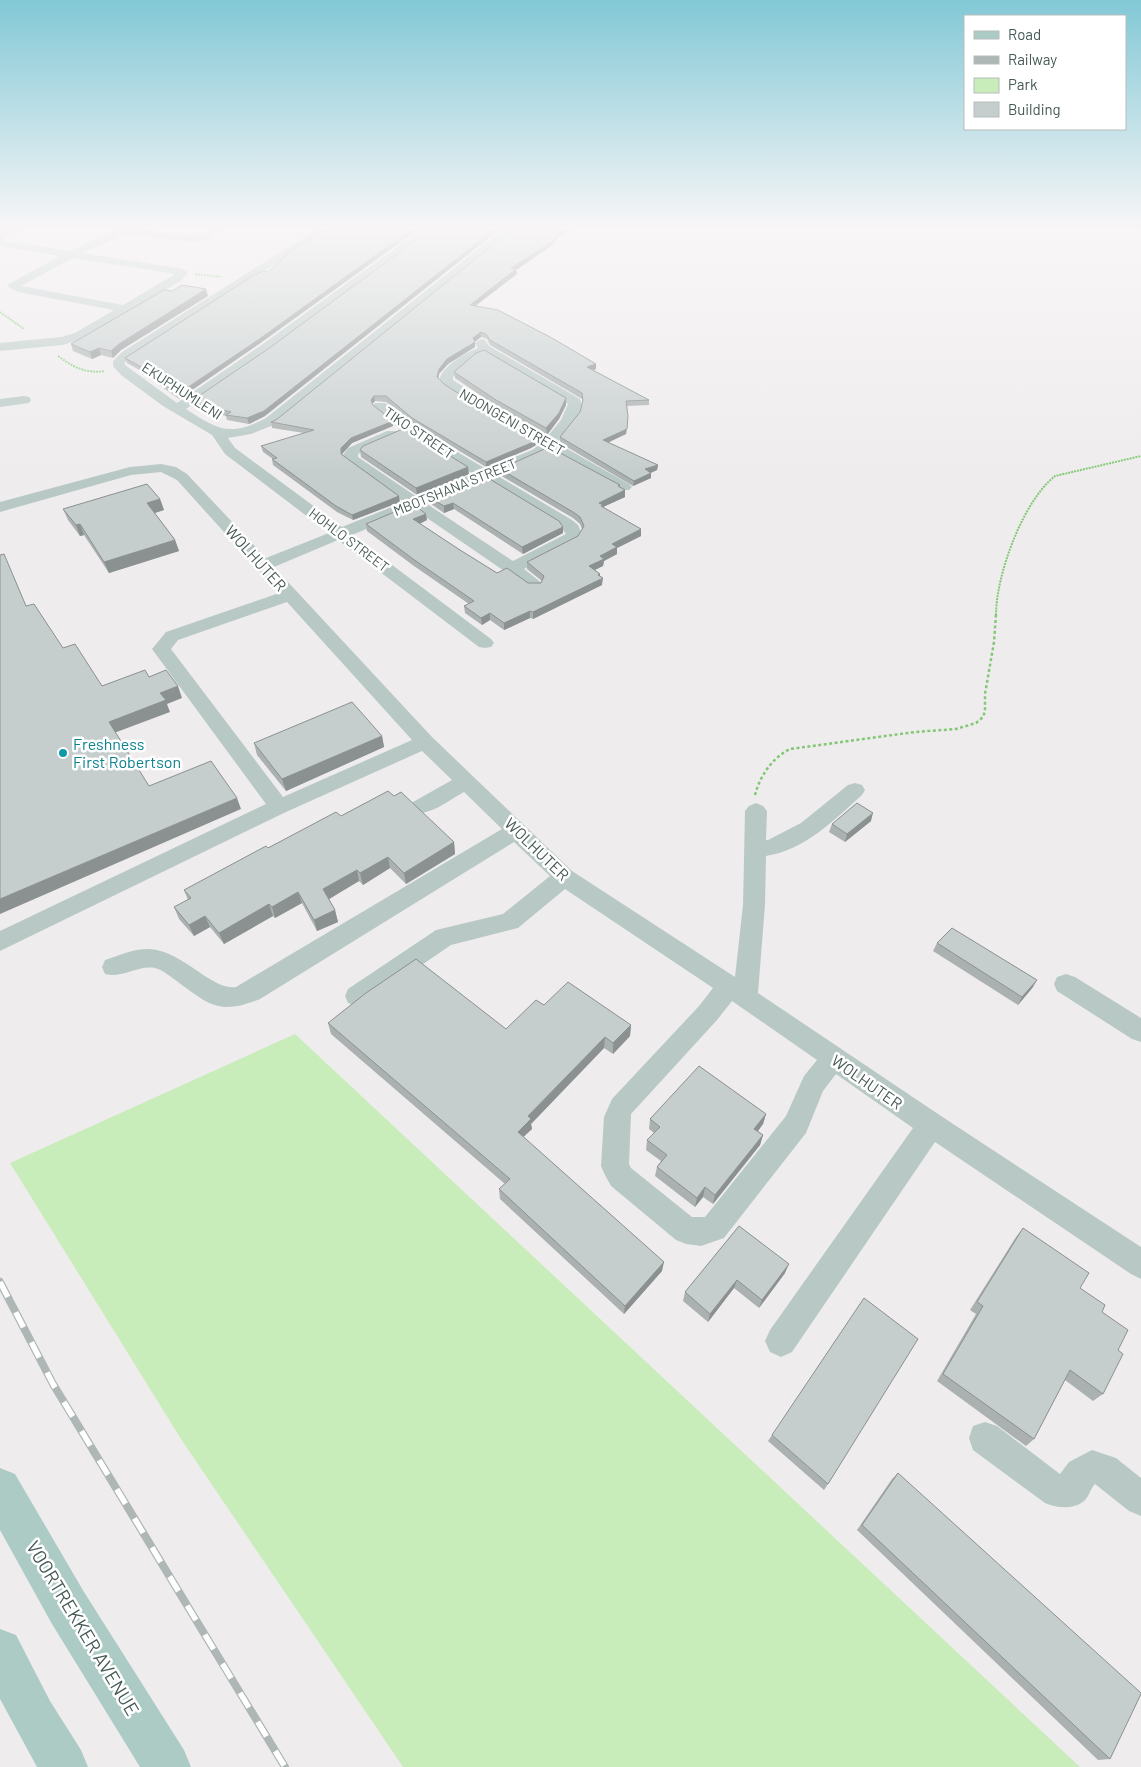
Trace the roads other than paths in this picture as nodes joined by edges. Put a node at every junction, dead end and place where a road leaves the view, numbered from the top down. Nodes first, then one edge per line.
1 (200, 308) edge
2 (320, 308) edge
3 (411, 308) edge
4 (126, 309) edge
5 (483, 346) joint
6 (0, 347) edge
7 (24, 400) dead end
8 (0, 402) edge
9 (380, 406) edge
10 (177, 409) junction
11 (407, 428) junction
12 (218, 434) junction
13 (549, 445) junction
14 (484, 475) junction
15 (624, 487) edge
16 (416, 503) junction
17 (0, 507) edge
18 (341, 534) junction
19 (264, 565) junction
20 (512, 568) junction
21 (535, 584) edge
22 (289, 595) junction
23 (485, 643) dead end
24 (425, 742) junction
25 (466, 781) junction
26 (856, 790) dead end
27 (279, 807) junction
28 (420, 807) edge
29 (756, 811) road end
30 (516, 830) junction
31 (755, 849) junction
32 (564, 877) junction
33 (0, 942) edge
34 (114, 967) dead end
35 (1066, 984) dead end
36 (737, 991) junction
37 (357, 996) dead end
38 (1141, 1031) edge
39 (834, 1058) junction
40 (930, 1125) junction
41 (1141, 1264) edge
42 (781, 1341) dead end
43 (985, 1438) dead end
44 (0, 1489) edge
45 (1141, 1498) edge
46 (0, 1651) edge
47 (64, 1767) edge
48 (167, 1767) edge

1 - 10 street, EKUPHUMLENI
2 - 10 street
3 - 12 street, EKUPHUMLENI
4 - 6 street
5 - 13 street, MBOTSHANA STREET
5 - 13 street, NDONGENI STREET
7 - 8 street
9 - 11 street, TIKO STREET
10 - 12 street, EKUPHUMLENI
11 - 14 street, TIKO STREET
11 - 16 street
12 - 18 street, HOHLO STREET
13 - 14 street, MBOTSHANA STREET
13 - 15 street, NDONGENI STREET
14 - 16 street, MBOTSHANA STREET
14 - 20 street, TIKO STREET
16 - 18 street, MBOTSHANA STREET
16 - 20 street
17 - 19 street, WOLHUTER
18 - 19 street, MBOTSHANA STREET
18 - 23 street, HOHLO STREET
19 - 22 street, WOLHUTER
20 - 21 street
22 - 24 street, WOLHUTER
22 - 27 street
24 - 25 street, WOLHUTER
24 - 27 street
25 - 28 street
25 - 30 street, WOLHUTER
26 - 31 street
27 - 33 street
29 - 31 street
30 - 32 street, WOLHUTER
30 - 34 street
31 - 36 street
32 - 36 street, WOLHUTER
32 - 37 street
35 - 38 street
36 - 39 street, WOLHUTER
36 - 39 street
39 - 40 street, WOLHUTER
40 - 41 street, WOLHUTER
40 - 42 street
43 - 45 street
44 - 48 main road, VOORTREKKER AVENUE
46 - 47 main road

